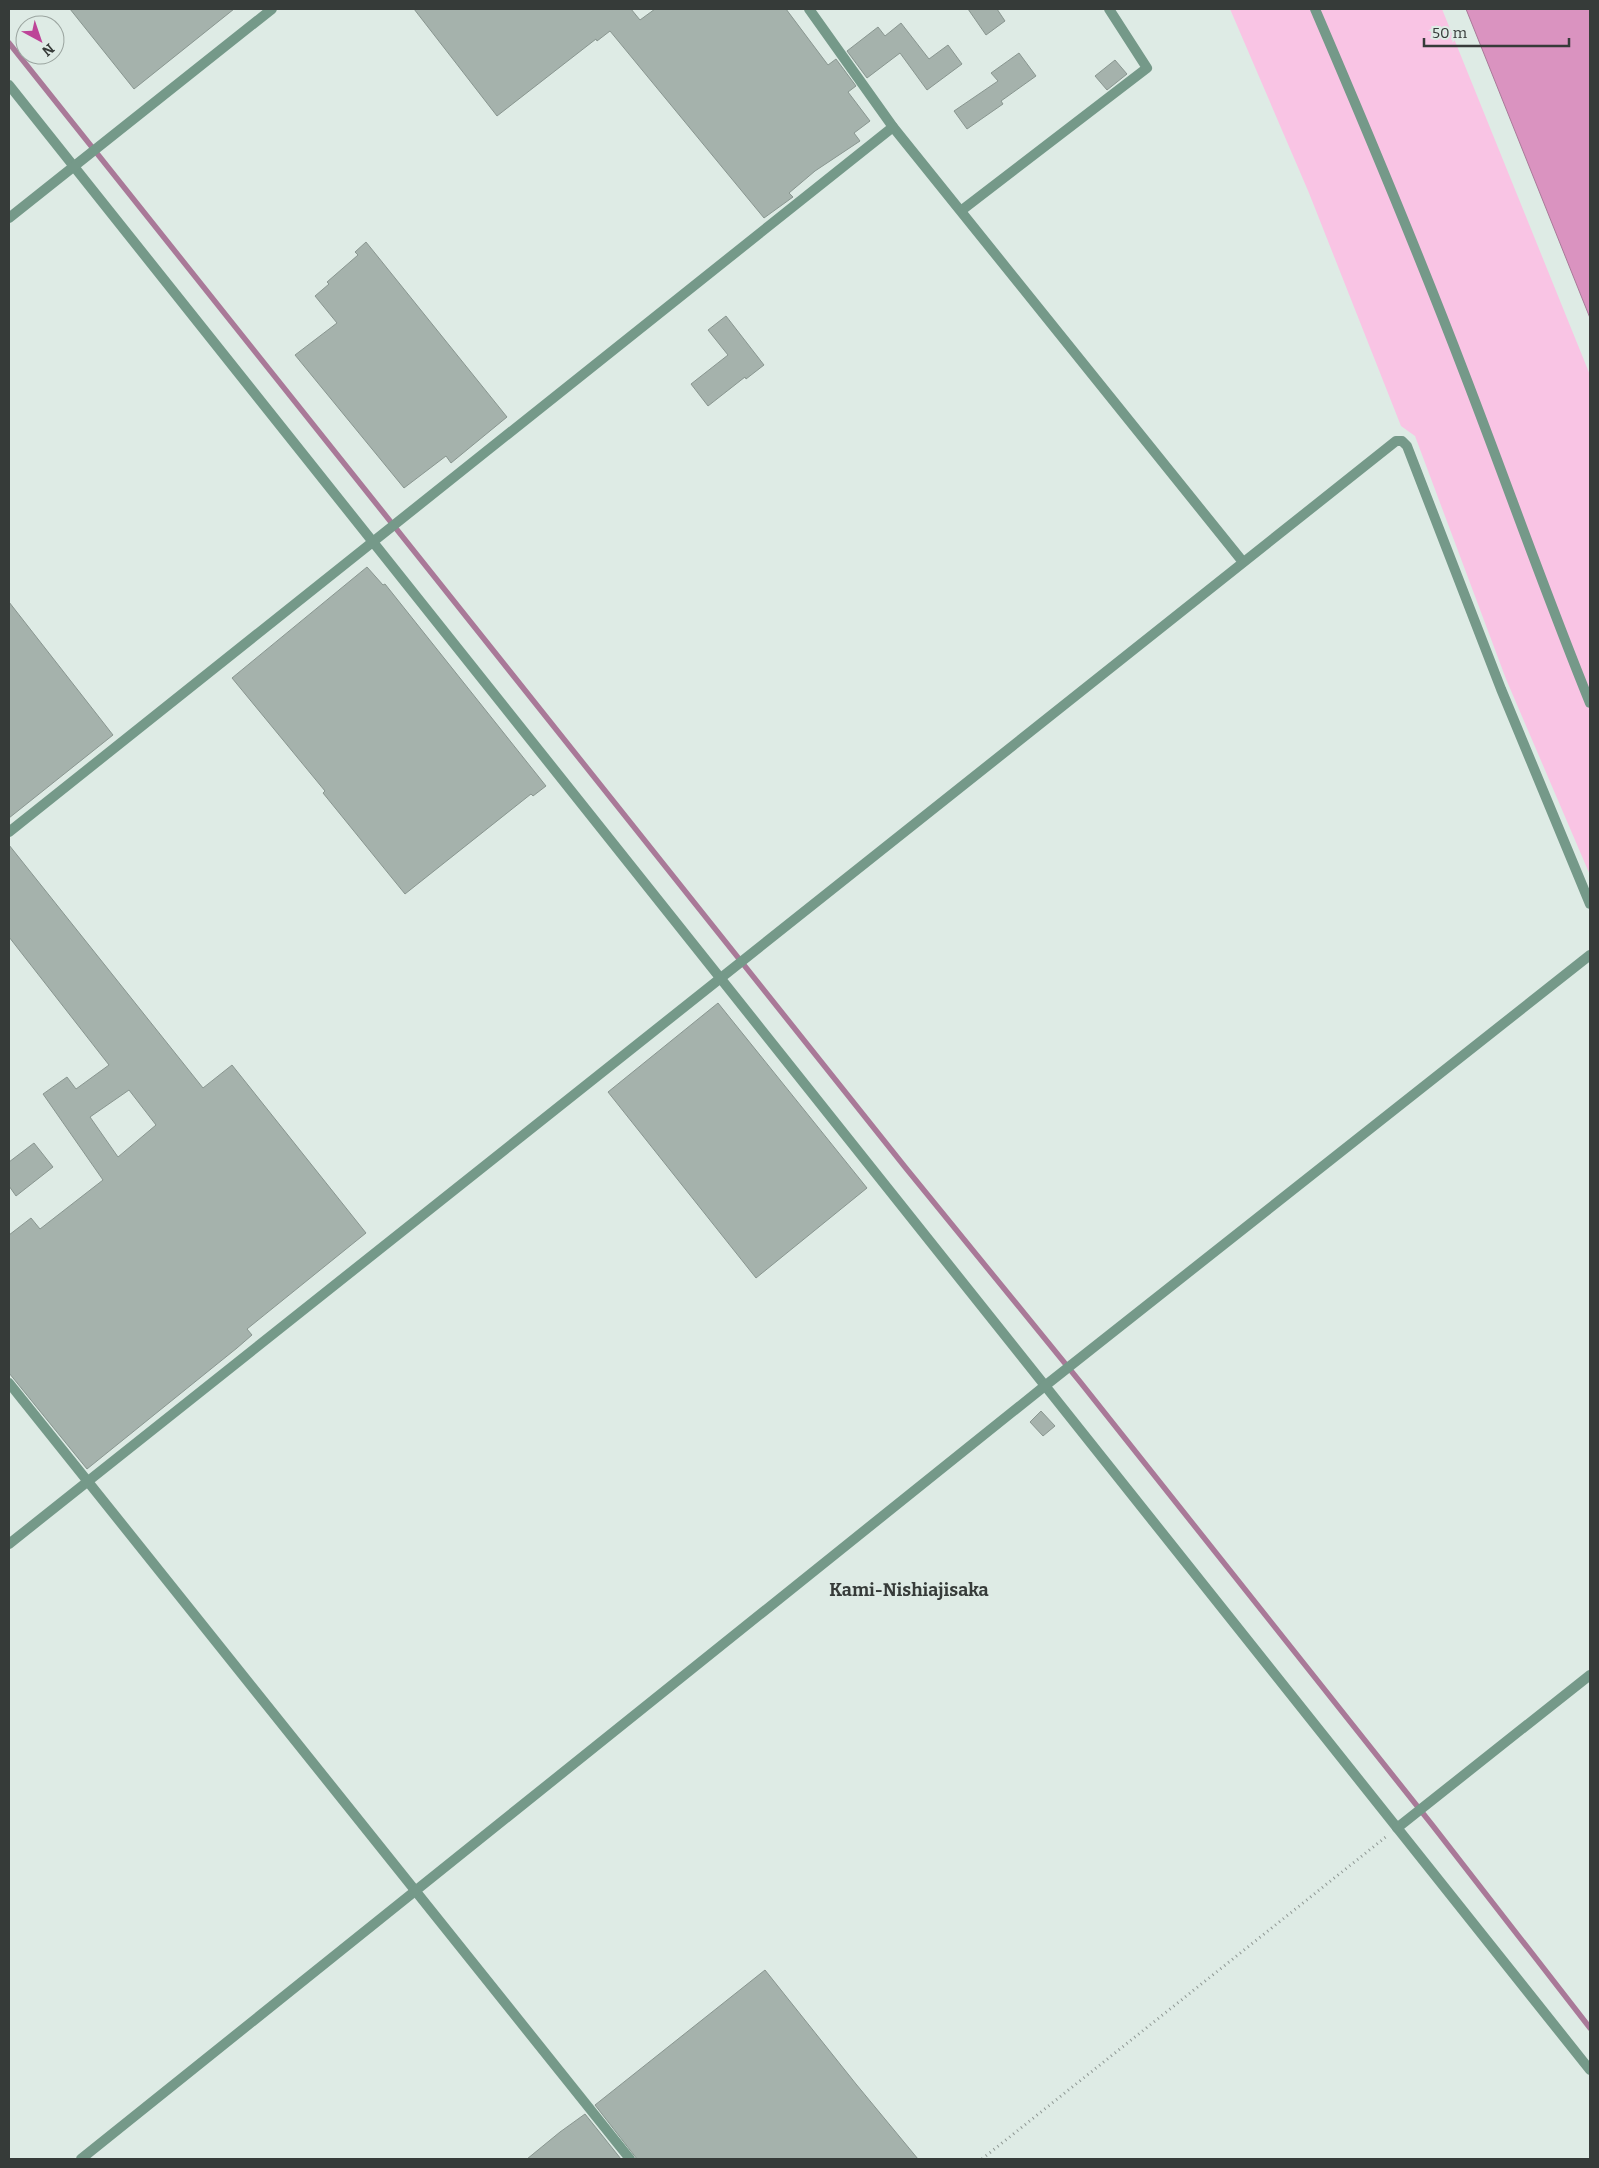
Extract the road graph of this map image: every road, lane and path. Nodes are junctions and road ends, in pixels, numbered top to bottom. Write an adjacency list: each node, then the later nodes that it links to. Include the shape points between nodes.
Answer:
1 (272, 9): 7 (street)
2 (809, 9): 6 (street)
3 (1109, 9): 8 (street, via 1146,68)
4 (1315, 9): 12 (street, via 1454,346)
5 (9, 85): 7 (street)
6 (894, 126): 8 (street); 10 (street)
7 (75, 166): 9 (street); 10 (street)
8 (962, 210): 11 (street)
9 (9, 218)
10 (372, 542): 13 (street); 16 (street)
11 (1243, 562): 14 (street, via 1396,440 1402,440); 16 (street)
12 (1590, 703)
13 (9, 832)
14 (1590, 904)
15 (1590, 955): 18 (street)
16 (720, 979): 18 (street); 19 (street)
17 (9, 1384): 19 (street)
18 (1046, 1385): 22 (street); 23 (street)
19 (87, 1481): 20 (street); 23 (street)
20 (9, 1544)
21 (1590, 1674): 22 (street)
22 (1397, 1828): 24 (street); 27 (path)
23 (414, 1891): 25 (street); 26 (street)
24 (1590, 2070)
25 (81, 2159)
26 (630, 2159)
27 (982, 2159)

